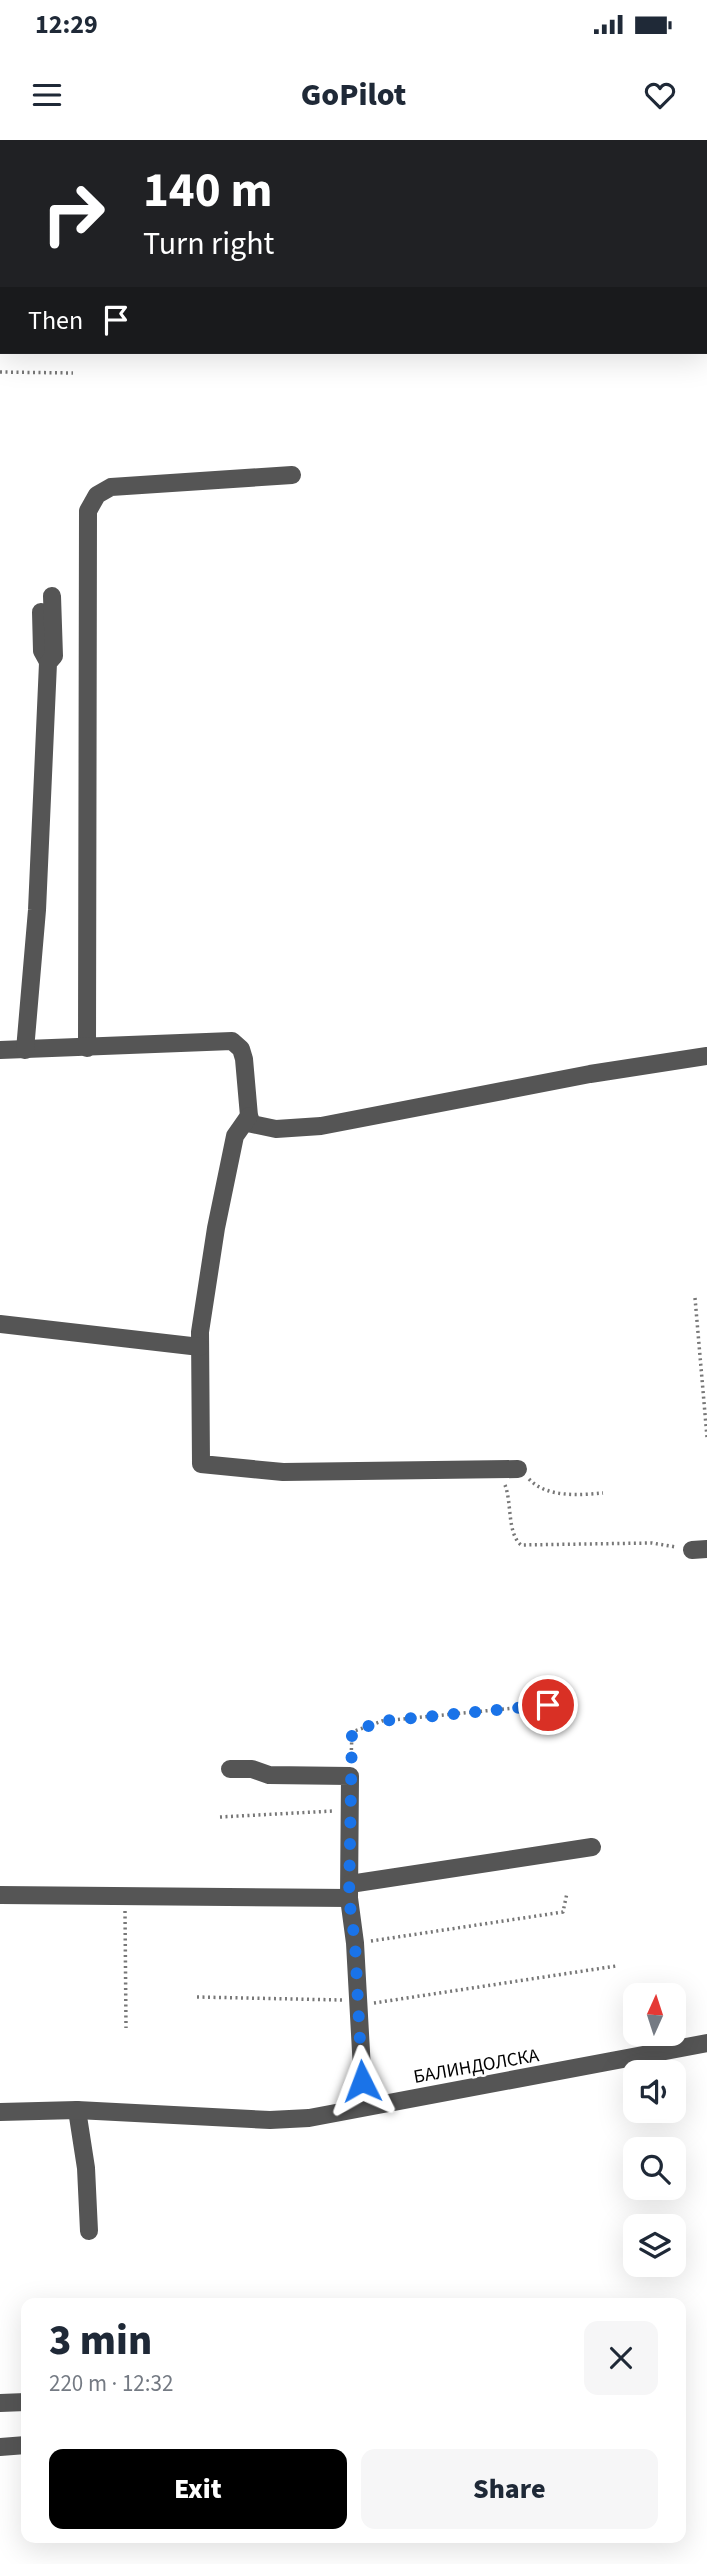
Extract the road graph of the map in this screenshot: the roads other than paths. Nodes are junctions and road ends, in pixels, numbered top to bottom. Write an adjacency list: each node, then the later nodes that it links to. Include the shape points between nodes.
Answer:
1 (292, 475): 5 (street, via 111,487 97,495 88,511)
2 (52, 596): 4 (street, via 54,656)
3 (41, 612): 4 (street, via 42,651)
4 (48, 663): 7 (street, via 37,910)
5 (87, 1048): 7 (street); 9 (street, via 232,1041 244,1059)
6 (0, 1050): 7 (street)
7 (24, 1050)
8 (707, 1056): 9 (street, via 321,1126 276,1129 253,1124)
9 (249, 1116): 11 (street, via 235,1136 214,1241)
10 (0, 1324): 11 (street)
11 (200, 1347): 12 (street, via 201,1464 282,1472)
12 (518, 1469)
13 (230, 1769): 15 (street, via 269,1775 350,1776)
14 (593, 1847): 15 (street)
15 (349, 1891): 16 (street); 18 (street)
16 (0, 1895)
17 (707, 2043): 18 (street, БАЛИНДОЛСКА)
18 (364, 2106): 19 (street, БАЛИНДОЛСКА, via 309,2118 270,2120)
19 (77, 2110): 20 (street, БАЛИНДОЛСКА); 21 (street)
20 (0, 2112)
21 (89, 2231)
22 (21, 2402): 23 (street)
23 (0, 2403)
24 (21, 2445): 25 (street)
25 (0, 2447)

